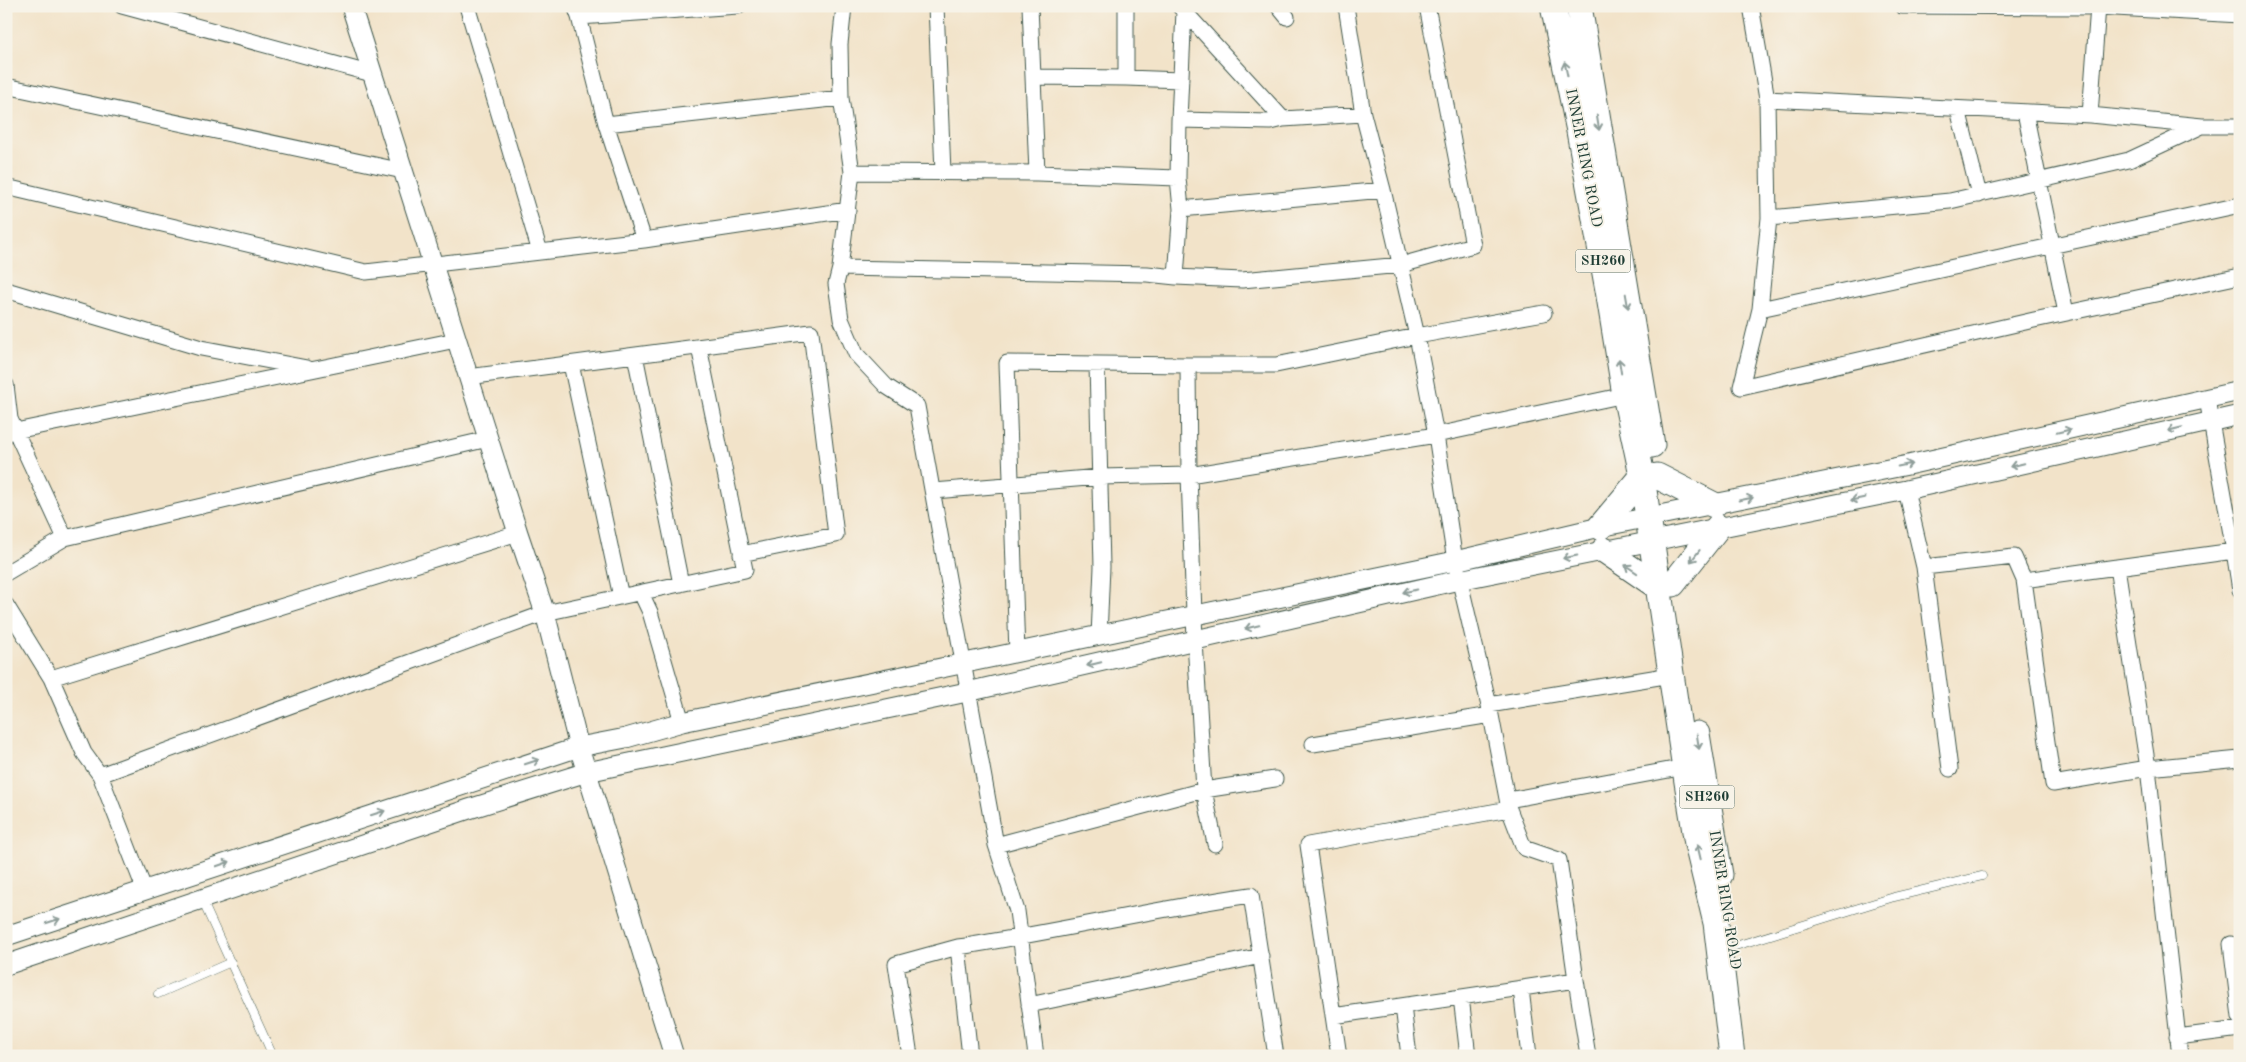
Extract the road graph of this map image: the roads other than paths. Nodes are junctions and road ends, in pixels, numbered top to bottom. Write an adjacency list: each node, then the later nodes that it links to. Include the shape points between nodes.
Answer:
1 (122, 6): 19 (street)
2 (351, 6): 19 (street)
3 (467, 6): 50 (street)
4 (738, 6): 17 (street)
5 (844, 6): 24 (street, via 840,44)
6 (936, 6): 37 (street)
7 (1030, 6): 20 (street)
8 (1126, 6): 21 (street)
9 (1346, 6): 28 (street)
10 (1427, 6): 52 (street, via 1473,245)
11 (1553, 6): 71 (highway, INNER RING ROAD / SH260, one-way to 11, via 1591,196)
12 (1579, 6): 79 (highway, INNER RING ROAD / SH260, one-way to 79)
13 (1751, 6): 25 (street)
14 (1902, 6): 15 (street)
15 (2098, 7): 18 (street); 29 (street)
16 (1181, 9): 22 (street); 31 (street)
17 (577, 12): 32 (street)
18 (2240, 15)
19 (372, 74): 35 (street)
20 (1033, 76): 21 (street); 38 (street)
21 (1126, 78): 22 (street)
22 (1181, 80): 30 (street)
23 (6, 86): 35 (street)
24 (841, 98): 32 (street); 36 (street)
25 (1767, 99): 26 (street); 47 (street)
26 (1958, 109): 27 (street); 43 (street)
27 (2025, 112): 29 (street); 40 (street)
28 (1363, 114): 31 (street); 42 (street)
29 (2090, 116): 33 (street)
30 (1179, 120): 31 (street); 39 (street)
31 (1283, 120)
32 (606, 124): 48 (street)
33 (2202, 126): 34 (street); 40 (street, via 2129,160)
34 (2240, 126)
35 (403, 170): 51 (street)
36 (852, 172): 37 (street); 46 (street)
37 (943, 172): 38 (street)
38 (1037, 173): 39 (street)
39 (1178, 178): 45 (street)
40 (2039, 181): 43 (street); 49 (street)
41 (6, 187): 51 (street, via 366,272)
42 (1383, 190): 45 (street); 52 (street)
43 (1979, 195): 47 (street, via 1950,201)
44 (2240, 205): 49 (street)
45 (1181, 209): 55 (street)
46 (848, 210): 48 (street); 53 (street)
47 (1769, 218): 57 (street)
48 (644, 240): 50 (street)
49 (2052, 245): 57 (street); 59 (street)
50 (540, 252): 51 (street)
51 (433, 265): 61 (street)
52 (1401, 265): 55 (street, via 1242,280); 60 (street)
53 (840, 268): 55 (street); 83 (street, via 836,284 841,320 856,354 886,386 917,406)
54 (2240, 276): 59 (street)
55 (1176, 277)
56 (6, 290): 67 (street, via 201,348)
57 (1760, 309): 59 (street, via 1741,387)
58 (1544, 313): 60 (street)
59 (2066, 313)
60 (1417, 336): 66 (street, via 1276,365); 76 (street)
61 (456, 340): 67 (street); 68 (street)
62 (699, 347): 63 (street); 90 (street); 90 (street, via 811,332 836,535)
63 (635, 355): 64 (street); 97 (street)
64 (570, 364): 68 (street); 101 (street)
65 (1097, 364): 66 (street); 80 (street); 81 (street, via 1007,363)
66 (1188, 365): 78 (street)
67 (314, 370): 75 (street)
68 (468, 377): 77 (street)
69 (6, 384): 75 (street)
70 (2240, 392): 72 (street)
71 (1625, 395): 76 (street); 79 (highway, INNER RING ROAD / SH260)
72 (2207, 398): 74 (street); 84 (street, one-way to 72)
73 (2240, 415): 74 (street)
74 (2210, 421): 82 (street, one-way to 82); 89 (street)
75 (11, 433): 87 (street)
76 (1436, 435): 78 (street); 91 (street)
77 (488, 439): 86 (street); 87 (street)
78 (1189, 475): 80 (street); 104 (street)
79 (1649, 476): 84 (highway); 85 (highway, INNER RING ROAD / SH260); 88 (highway)
80 (1100, 477): 81 (street); 105 (street, via 1102,567)
81 (1012, 486): 83 (street); 107 (street)
82 (1906, 490): 84 (street, one-way to 84); 92 (street)
83 (934, 491): 108 (street)
84 (1716, 516): 85 (street); 98 (highway, one-way to 98)
85 (1658, 528): 88 (street); 98 (highway, INNER RING ROAD)
86 (518, 533): 103 (street); 110 (street)
87 (65, 538): 94 (street)
88 (1602, 539): 91 (street); 95 (street, one-way to 95); 98 (highway, one-way to 88)
89 (2237, 550): 93 (street); 99 (street)
90 (742, 554): 97 (street, via 745,570)
91 (1455, 561): 95 (street); 104 (street)
92 (1924, 567): 96 (street, via 2014,557); 119 (street)
93 (2117, 567): 96 (street); 118 (street)
94 (6, 573)
95 (1459, 580): 106 (street, one-way to 106); 112 (street)
96 (2024, 580): 118 (street, via 2052,784)
97 (681, 584): 100 (street)
98 (1665, 586): 109 (highway, INNER RING ROAD); 135 (highway, INNER RING ROAD / SH260, one-way to 135)
99 (2240, 590)
100 (645, 592): 101 (street); 113 (street, via 641,593 650,612)
101 (622, 597): 103 (street)
102 (6, 605): 110 (street)
103 (545, 613): 115 (street); 121 (street)
104 (1194, 615): 105 (street); 106 (street)
105 (1099, 636): 107 (street)
106 (1195, 641): 111 (street, one-way to 111); 123 (street)
107 (1017, 653): 108 (street)
108 (962, 664): 111 (street); 113 (street)
109 (1671, 675): 112 (street); 117 (highway, INNER RING ROAD)
110 (51, 678): 121 (street, via 84,753)
111 (967, 692): 120 (street); 125 (street)
112 (1490, 710): 114 (street); 124 (street)
113 (682, 722): 115 (street)
114 (1314, 744)
115 (579, 747): 120 (street); 127 (street, one-way to 115)
116 (2240, 759): 118 (street)
117 (1685, 767): 124 (street); 160 (highway, INNER RING ROAD, one-way to 117, via 1716,923 1697,844)
118 (2148, 768): 148 (street)
119 (1950, 769)
120 (587, 772): 130 (street); 150 (street)
121 (100, 775): 129 (street)
122 (1276, 779): 123 (street)
123 (1204, 790): 125 (street); 126 (street)
124 (1509, 805): 139 (street, via 1524,848 1559,860); 145 (street, via 1308,845)
125 (996, 844): 132 (street, via 1017,911)
126 (1214, 844)
127 (195, 874): 129 (street); 130 (street)
128 (1982, 876): 135 (lane, via 1894,897)
129 (145, 891): 131 (street, one-way to 129)
130 (202, 900): 137 (lane); 138 (street)
131 (6, 936)
132 (1020, 938): 134 (street); 136 (street, via 1178,905 1252,895); 143 (street)
133 (2231, 944): 146 (street)
134 (958, 946): 151 (street, via 896,964); 152 (street)
135 (1732, 947): 161 (highway, INNER RING ROAD / SH260)
136 (1261, 956): 143 (street); 154 (street)
137 (230, 962): 141 (lane); 149 (lane)
138 (6, 965)
139 (1576, 980): 140 (street); 159 (street)
140 (1521, 988): 142 (street); 158 (street)
141 (158, 994)
142 (1461, 998): 144 (street); 157 (street)
143 (1029, 1006): 153 (street)
144 (1403, 1006): 145 (street); 156 (street)
145 (1333, 1016): 155 (street)
146 (2240, 1017)
147 (2240, 1029): 148 (street)
148 (2177, 1037): 162 (street)
149 (272, 1056)
150 (674, 1056)
151 (910, 1056)
152 (970, 1056)
153 (1036, 1056)
154 (1276, 1056)
155 (1339, 1056)
156 (1409, 1056)
157 (1468, 1056)
158 (1529, 1056)
159 (1588, 1056)
160 (1732, 1056)
161 (1749, 1056)
162 (2180, 1056)

